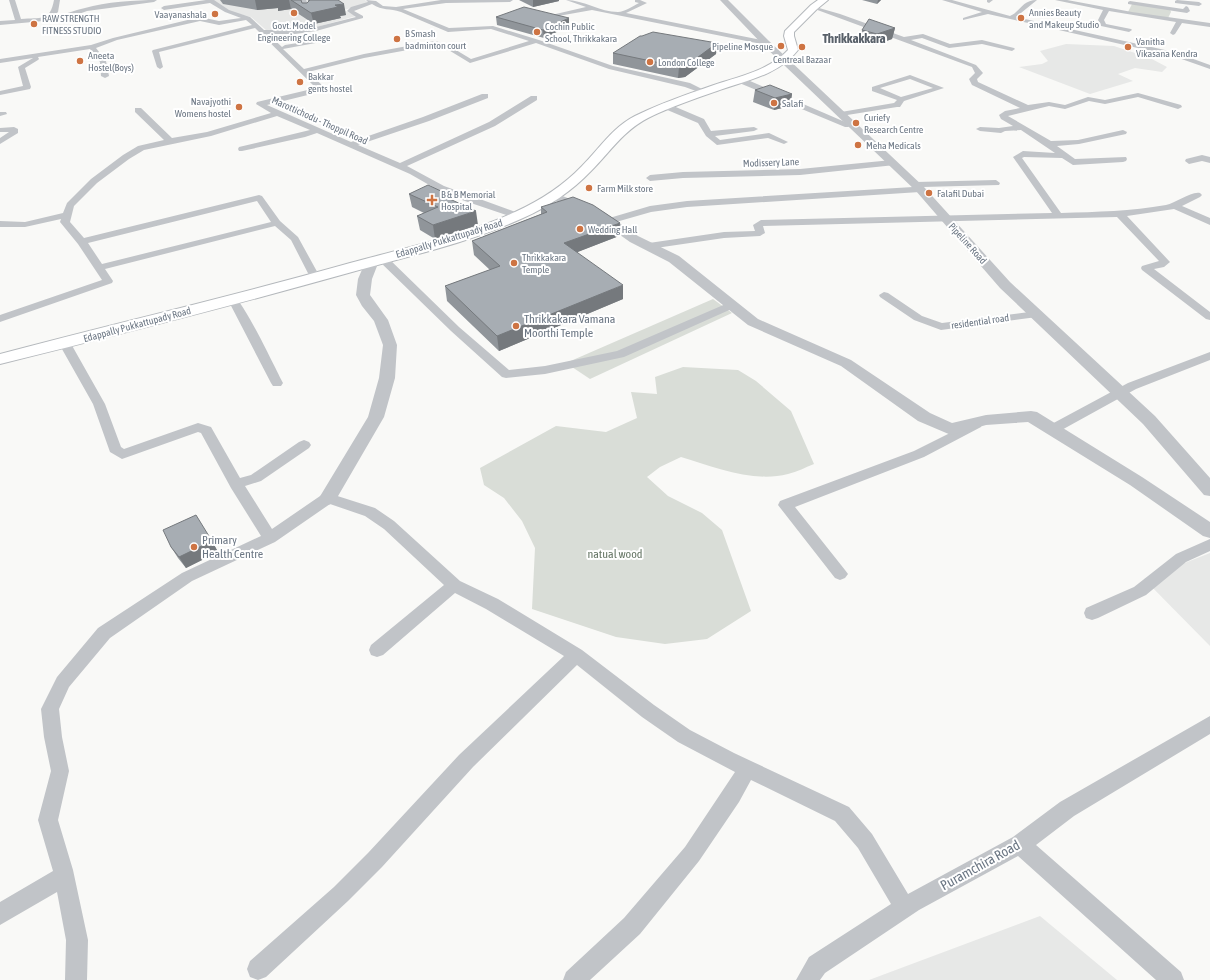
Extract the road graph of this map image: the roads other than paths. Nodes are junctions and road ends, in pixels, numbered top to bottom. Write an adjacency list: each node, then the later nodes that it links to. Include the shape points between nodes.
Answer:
1 (12, 0): 35 (street)
2 (57, 0): 32 (street, via 55,12)
3 (154, 0): 32 (street, via 86,9 65,18)
4 (303, 0): 25 (street)
5 (510, 0): 22 (street, via 446,2)
6 (569, 0): 20 (street)
7 (724, 0): 44 (street, Pipeline Road)
8 (946, 0): 26 (street)
9 (1034, 0): 31 (street)
10 (1058, 0): 18 (street)
11 (210, 1): 21 (street); 30 (street, Marottichodu - Thoppil Road, via 227,11)
12 (372, 1): 22 (street, via 382,8); 40 (street, via 350,11 361,16)
13 (637, 1): 28 (street, via 644,4)
14 (1174, 1): 19 (street)
15 (598, 2): 20 (street)
16 (1130, 2): 23 (street, via 1187,11); 27 (street)
17 (819, 4): 42 (street, via 832,12); 53 (main road, via 790,32 792,50)
18 (1096, 4): 24 (street)
19 (1199, 4)
20 (590, 7): 28 (street); 29 (street)
21 (164, 8)
22 (394, 8): 43 (street, via 448,30 491,27)
23 (1186, 8)
24 (1107, 9): 27 (street); 39 (street, via 1101,20 1102,25)
25 (308, 12)
26 (988, 12): 31 (street); 33 (street)
27 (1126, 12): 34 (street)
28 (620, 14): 44 (street, via 665,26)
29 (549, 17)
30 (248, 18): 38 (street, Marottichodu - Thoppil Road); 45 (street, via 219,23 200,19)
31 (1010, 18): 56 (street, via 1174,54)
32 (48, 19): 35 (street)
33 (965, 19)
34 (1180, 20): 37 (street); 41 (street)
35 (19, 22): 36 (street)
36 (0, 23)
37 (1210, 25)
38 (260, 29): 40 (street); 55 (street, via 157,50 155,51); 57 (street, Marottichodu - Thoppil Road)
39 (1129, 30)
40 (303, 31): 46 (street, via 323,41)
41 (1173, 34)
42 (903, 40): 47 (street, via 923,36 949,46 982,42); 67 (street, via 974,66 979,73 974,79 975,83)
43 (537, 41): 49 (street); 57 (street, via 470,61 444,44 435,43 364,56)
44 (766, 43): 53 (street, Pipeline Road)
45 (92, 47): 50 (street); 58 (street, via 103,61)
46 (285, 47)
47 (1012, 49)
48 (0, 51): 52 (street)
49 (565, 51): 51 (street); 60 (street, via 604,62 611,68 687,85)
50 (46, 54): 52 (street); 61 (street, via 21,67 27,87)
51 (552, 55)
52 (11, 59): 54 (street)
53 (784, 60): 59 (main road, Edappally Pukkattupady Road); 70 (street, Pipeline Road)
54 (0, 61)
55 (160, 67)
56 (1210, 67)
57 (303, 71): 69 (street, Marottichodu - Thoppil Road, via 321,89 260,104)
58 (105, 76)
59 (740, 80): 60 (main road, Edappally Pukkattupady Road); 71 (street)
60 (704, 92): 65 (main road, Edappally Pukkattupady Road)
61 (0, 93)
62 (485, 96): 82 (street)
63 (534, 98): 90 (street, via 492,124)
64 (901, 99): 64 (street, via 934,90 940,88 910,77 875,89); 70 (street, via 896,105)
65 (668, 107): 78 (street, via 701,121); 95 (main road, Edappally Pukkattupady Road, via 630,124 610,140 585,171)
66 (1178, 107): 67 (street, via 1138,95 1105,102 1088,99 1065,107 1049,104)
67 (1026, 108): 73 (street, via 1003,115)
68 (138, 110): 79 (street)
69 (278, 113): 76 (street, Marottichodu - Thoppil Road); 79 (street, via 203,135)
70 (841, 114): 71 (street, Pipeline Road)
71 (855, 127): 89 (street, Pipeline Road)
72 (754, 128): 78 (street)
73 (1022, 128): 74 (street, via 1001,131); 83 (street)
74 (980, 129)
75 (0, 130): 80 (street, via 15,131)
76 (318, 130): 82 (street, Marottichodu - Thoppil Road); 84 (street)
77 (1123, 132): 83 (street, via 1078,142)
78 (709, 134): 81 (street, via 720,143 769,135)
79 (170, 141): 98 (street, via 141,148 126,157 94,181 70,205)
80 (0, 142)
81 (784, 142)
82 (352, 144): 90 (street, Marottichodu - Thoppil Road)
83 (1048, 144): 85 (street)
84 (242, 149)
85 (1064, 156): 86 (street, via 1073,162); 99 (street, via 1023,154 1017,157)
86 (1123, 159)
87 (1210, 160): 88 (street, via 1202,158)
88 (1189, 161)
89 (892, 163): 91 (street, Modissery Lane, via 800,172 683,174); 93 (street, Pipeline Road)
90 (401, 166): 100 (street, Marottichodu - Thoppil Road, via 441,188)
91 (650, 178)
92 (996, 183): 93 (street)
93 (918, 187): 101 (street, Pipeline Road); 102 (street, via 688,204 650,209)
94 (1197, 195): 96 (street)
95 (552, 196): 100 (main road, Edappally Pukkattupady Road); 102 (street)
96 (1175, 206): 97 (street); 103 (street)
97 (1119, 214): 99 (street); 115 (street, via 1165,262 1146,268)
98 (67, 215): 105 (street, via 7,226); 106 (street, via 65,222)
99 (1058, 215): 101 (street)
100 (518, 216): 108 (main road, Edappally Pukkattupady Road)
101 (947, 219): 107 (street, via 761,223 758,225 760,233 724,235); 114 (street, Pipeline Road, via 1006,285)
102 (609, 221): 107 (street, via 634,239)
103 (1210, 222)
104 (277, 223): 106 (street, via 259,198); 109 (street); 110 (street, via 295,239)
105 (0, 224)
106 (82, 242): 109 (street)
107 (649, 246): 113 (street, via 674,259)
108 (377, 260): 110 (main road, Edappally Pukkattupady Road); 113 (street, via 506,374 545,370 620,354); 127 (street, via 365,279 364,295 367,303 381,320 390,345 387,378 376,417)
109 (99, 268): 116 (street, via 108,281)
110 (315, 277): 112 (main road, Edappally Pukkattupady Road)
111 (884, 295): 114 (street, residential road, via 918,318 941,327)
112 (232, 298): 117 (main road, Edappally Pukkattupady Road); 120 (street)
113 (732, 305): 122 (street, via 753,322 846,363 924,417 951,429)
114 (1037, 314): 121 (street, Pipeline Road)
115 (1210, 317)
116 (0, 319)
117 (64, 342): 119 (main road, Edappally Pukkattupady Road); 125 (street, via 99,404 115,449 122,454 202,427)
118 (1210, 356): 121 (street)
119 (0, 359)
120 (277, 383)
121 (1119, 392): 123 (street); 126 (street, Pipeline Road, via 1149,420)
122 (981, 421): 123 (street, via 1031,416); 130 (street, via 918,454 785,505)
123 (1053, 428): 129 (street, via 1136,481)
124 (304, 445): 125 (street, via 256,478)
125 (236, 484): 128 (street)
126 (1210, 490)
127 (328, 498): 128 (street); 131 (street, via 370,512 389,525)
128 (270, 538): 138 (street, via 187,577 104,633 63,682 50,709 60,771 48,820)
129 (1210, 542): 132 (street, via 1181,558 1140,591)
130 (840, 574)
131 (454, 585): 133 (street); 134 (street, via 492,604)
132 (1092, 613)
133 (377, 650)
134 (576, 655): 136 (street, via 684,736); 141 (street, via 466,761 375,860)
135 (1210, 724): 137 (street, Puramchira Road, via 1067,809)
136 (747, 769): 139 (street, via 842,814 865,841); 143 (street, via 692,854 632,926)
137 (1020, 844): 139 (street, Puramchira Road); 145 (street)
138 (64, 876): 140 (street); 142 (street, via 77,940)
139 (904, 908): 144 (street, Puramchira Road, via 817,964)
140 (0, 914)
141 (258, 969)
142 (76, 980)
143 (574, 980)
144 (807, 980)
145 (1173, 980)

